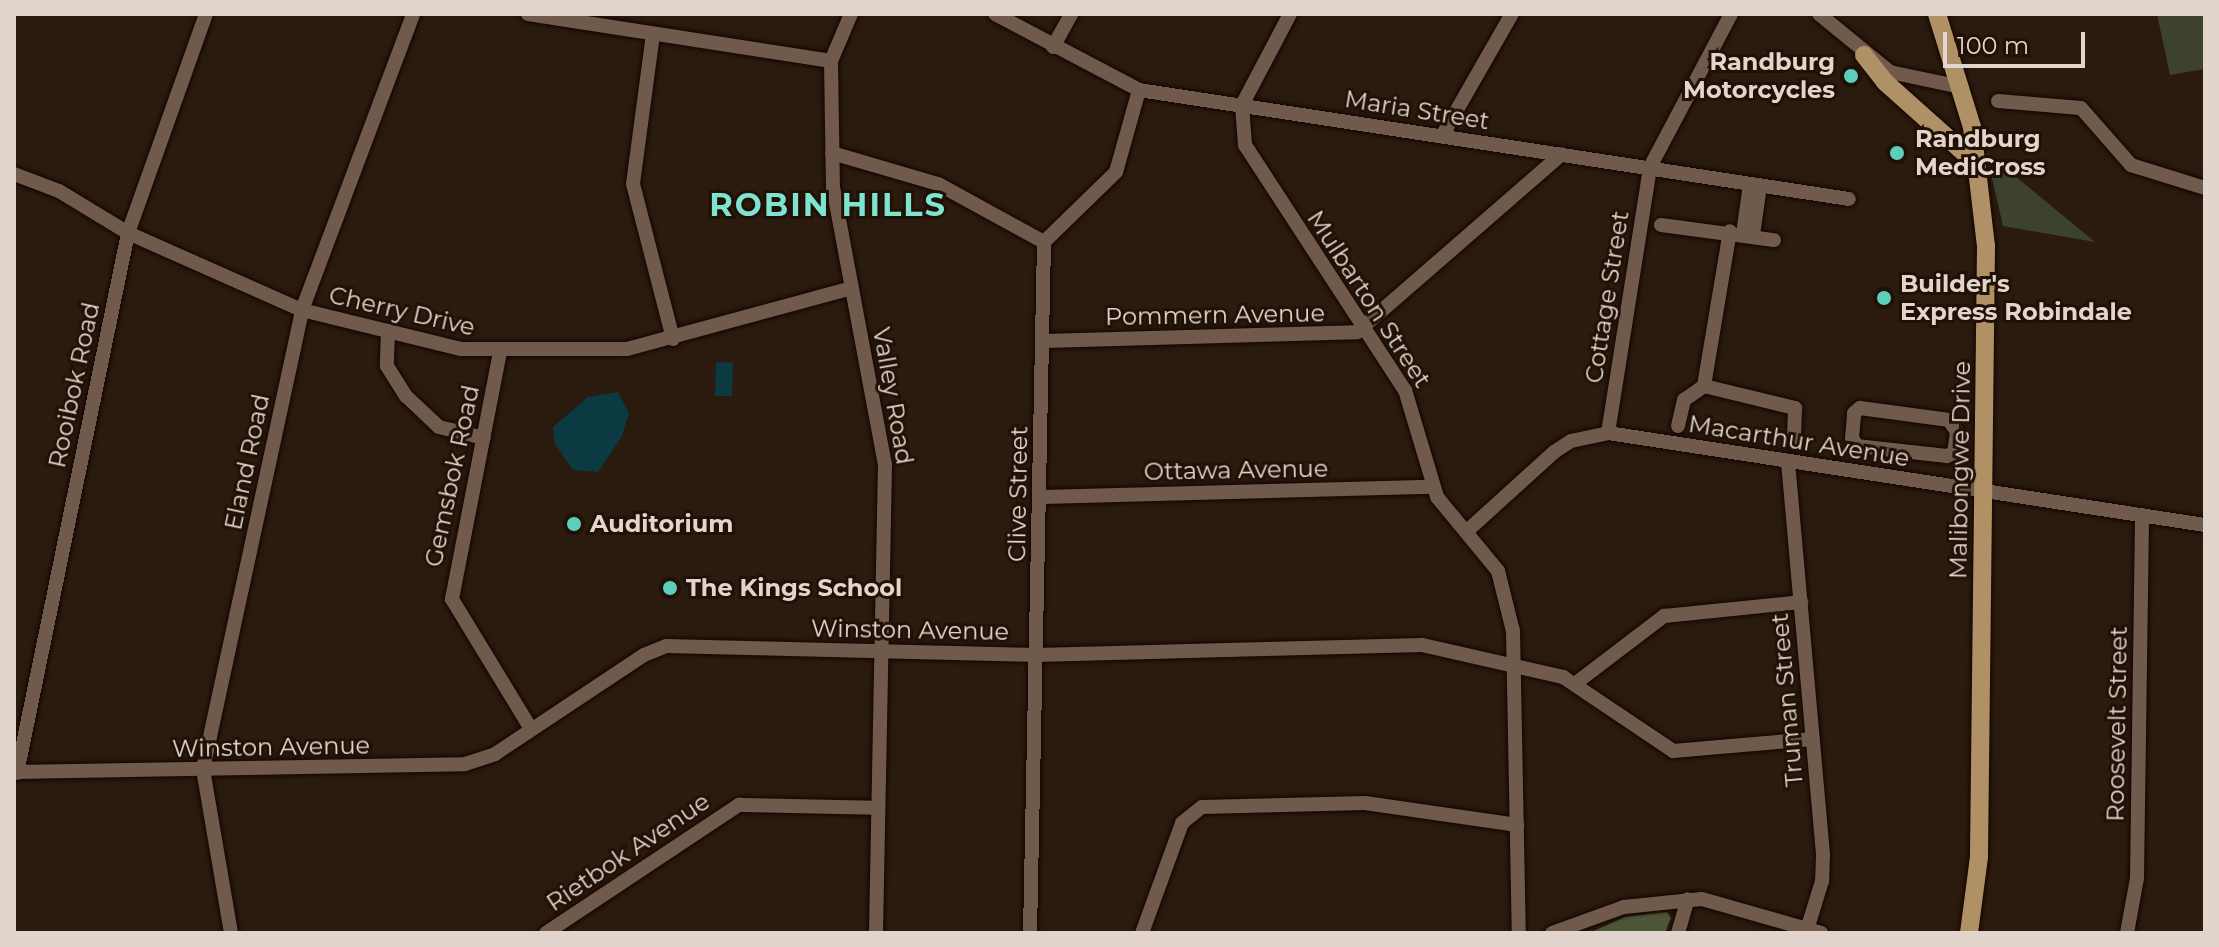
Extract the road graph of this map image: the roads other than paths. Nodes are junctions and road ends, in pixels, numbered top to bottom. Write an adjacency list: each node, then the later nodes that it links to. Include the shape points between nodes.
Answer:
1 (206, 14): 33 (street, Rooibok Road)
2 (413, 14): 38 (street, Eland Road)
3 (528, 14): 14 (street)
4 (630, 14): 14 (street)
5 (851, 14): 18 (street)
6 (995, 14): 16 (street, Maria Street)
7 (1071, 14): 16 (street)
8 (1290, 14): 22 (street)
9 (1512, 14): 23 (street)
10 (1731, 14): 27 (street, Cottage Street)
11 (1819, 14): 17 (street)
12 (1931, 14): 19 (main road, Malibongwe Drive)
13 (1937, 14): 19 (main road, Malibongwe Drive)
14 (622, 28): 15 (street)
15 (653, 34): 18 (street); 41 (street, via 633,184)
16 (1053, 47): 20 (street, Maria Street)
17 (1864, 55): 19 (street, via 1899,76); 26 (main road, via 1885,82)
18 (831, 61): 24 (street, Valley Road)
19 (1956, 86): 26 (main road, Malibongwe Drive); 53 (main road, Malibongwe Drive, via 1973,133 1986,236)
20 (1139, 90): 22 (street, Maria Street); 36 (street, via 1116,172)
21 (1998, 101): 30 (street, via 2081,108 2131,165)
22 (1242, 105): 23 (street, Maria Street); 39 (street, Mulbarton Street, via 1250,155)
23 (1442, 136): 25 (street, Maria Street)
24 (832, 153): 36 (street, via 938,184); 37 (street, Valley Road, via 836,225)
25 (1562, 154): 27 (street, Maria Street); 39 (street)
26 (1969, 157): 53 (main road, Malibongwe Drive, via 1978,249)
27 (1650, 167): 29 (street, Maria Street); 46 (street, Cottage Street)
28 (14, 174): 33 (street, Cherry Drive, via 59,191)
29 (1755, 185): 31 (street, Maria Street); 34 (street)
30 (2205, 188)
31 (1849, 199)
32 (1661, 225): 34 (street)
33 (128, 233): 38 (street, Cherry Drive); 66 (street, Rooibok Road)
34 (1742, 233): 35 (street); 44 (street)
35 (1774, 240)
36 (1044, 242): 42 (street, Clive Street)
37 (851, 288): 41 (street, Cherry Drive); 59 (street, Valley Road, via 885,464)
38 (302, 310): 40 (street, Cherry Drive); 65 (street, Eland Road)
39 (1364, 329): 42 (street, Pommern Avenue, via 1343,334); 52 (street, Mulbarton Street, via 1412,404)
40 (388, 331): 43 (street, Cherry Drive, via 461,349); 47 (street, via 387,366 406,396 439,427)
41 (673, 339): 43 (street, Cherry Drive, via 627,349)
42 (1043, 341): 54 (street, Clive Street)
43 (500, 352): 47 (street, Gemsbok Road)
44 (1704, 386): 45 (street, via 1684,400); 48 (street, via 1795,408)
45 (1678, 426)
46 (1608, 433): 50 (street, Macarthur Avenue); 57 (street, Macarthur Avenue, via 1571,441 1554,452)
47 (484, 438): 63 (street, Gemsbok Road, via 452,599)
48 (1794, 443)
49 (1873, 448): 49 (street, via 1852,441 1857,409 1949,420 1956,427 1955,450 1949,456); 51 (street)
50 (1788, 462): 51 (street, Macarthur Avenue); 58 (street, Truman Street)
51 (1869, 474): 53 (street, Macarthur Avenue)
52 (1433, 487): 54 (street, Ottawa Avenue); 57 (street, Mulbarton Street)
53 (1981, 491): 55 (street, Macarthur Avenue); 79 (main road, Malibongwe Drive, via 1974,849); 80 (main road, Malibongwe Drive, via 1978,879)
54 (1040, 497): 60 (street, Clive Street)
55 (2142, 515): 56 (street, Macarthur Avenue); 81 (street, Roosevelt Street, via 2137,878)
56 (2205, 525)
57 (1467, 531): 61 (street, Mulbarton Street, via 1488,552 1502,583 1512,617)
58 (1801, 602): 62 (street, via 1664,616); 64 (street, Truman Street)
59 (882, 651): 60 (street, Winston Avenue); 63 (street, Winston Avenue, via 660,648); 67 (street, Valley Road)
60 (1036, 655): 61 (street, Winston Avenue, via 1406,645); 74 (street, Clive Street)
61 (1513, 664): 62 (street, Winston Avenue); 68 (street, Mulbarton Street)
62 (1576, 683): 64 (street, Winston Avenue, via 1673,751)
63 (531, 729): 65 (street, Winston Avenue, via 495,754 454,766)
64 (1812, 739): 70 (street, Truman Street, via 1823,874)
65 (203, 769): 66 (street, Winston Avenue); 71 (street, Eland Road)
66 (16, 772)
67 (878, 808): 72 (street, Rietbok Avenue, via 739,805); 73 (street, Valley Road)
68 (1517, 825): 75 (street, via 1365,803 1202,807 1182,823); 76 (street, Mulbarton Street)
69 (1688, 899): 70 (street, via 1712,900); 77 (street, via 1624,907); 78 (street)
70 (1811, 932)
71 (231, 933)
72 (546, 933)
73 (876, 933)
74 (1030, 933)
75 (1142, 933)
76 (1519, 933)
77 (1552, 933)
78 (1678, 933)
79 (1960, 933)
80 (1969, 933)
81 (2127, 933)

